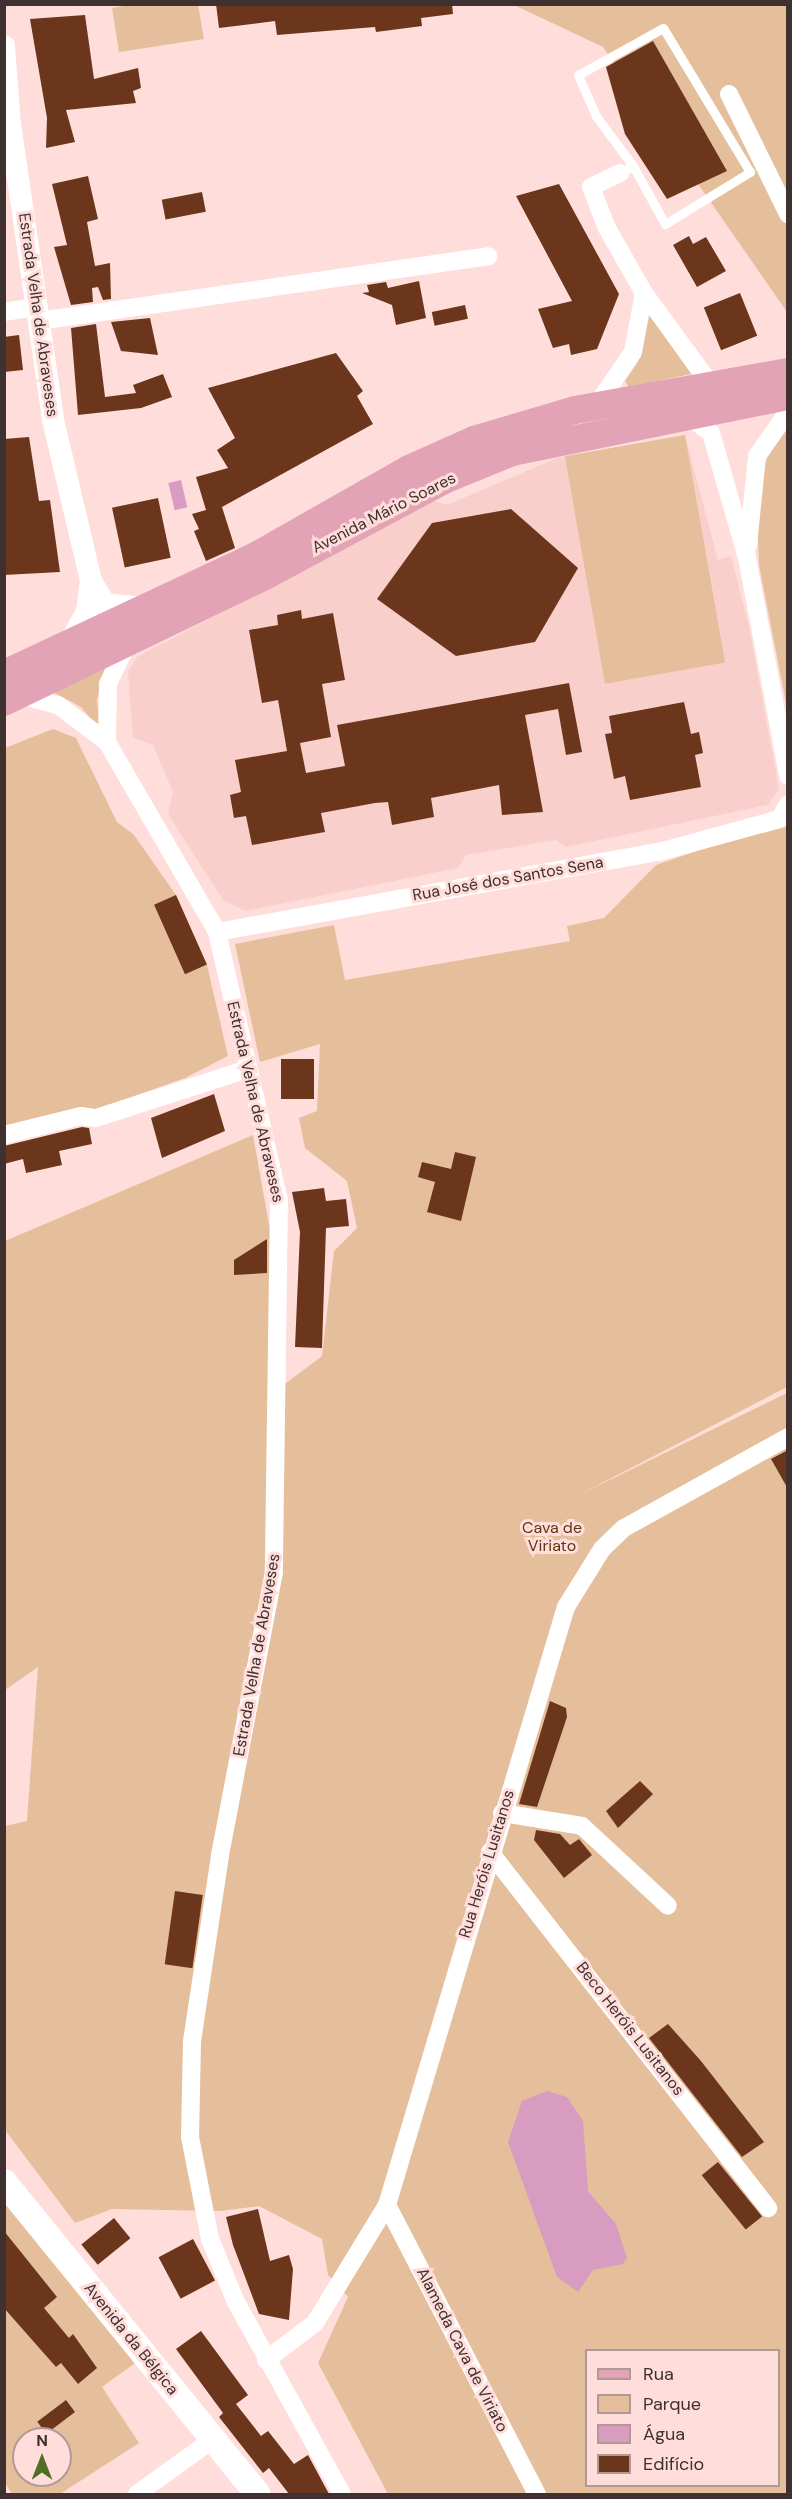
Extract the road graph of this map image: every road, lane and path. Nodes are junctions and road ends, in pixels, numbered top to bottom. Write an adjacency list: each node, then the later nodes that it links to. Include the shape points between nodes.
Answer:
1 (4, 46): 3 (street, Estrada Velha de Abraveses)
2 (729, 94): 5 (street)
3 (7, 125): 9 (street, Estrada Velha de Abraveses)
4 (627, 170): 4 (lane, via 665,224 750,172 663,28 579,75 596,116); 7 (street, via 591,187)
5 (788, 214)
6 (488, 256): 9 (street)
7 (644, 293): 11 (street); 13 (street, via 633,352)
8 (4, 312): 9 (street)
9 (38, 314): 17 (street, Estrada Velha de Abraveses, via 53,420)
10 (788, 372): 11 (main road, Avenida Mário Soares)
11 (711, 386): 13 (main road, Avenida Mário Soares)
12 (788, 396): 15 (main road, Avenida Mário Soares)
13 (595, 407): 18 (main road, Avenida Mário Soares, via 505,429 433,458 254,557)
14 (788, 412): 16 (street, via 757,456)
15 (684, 414): 16 (street, via 711,433); 19 (main road, Avenida Mário Soares, via 512,452 457,475)
16 (747, 558): 23 (street)
17 (91, 581): 18 (street, via 114,609); 20 (street, via 87,612)
18 (145, 608): 20 (main road, Avenida Mário Soares)
19 (129, 642): 21 (main road, Avenida Mário Soares); 22 (street, via 108,684)
20 (69, 644): 21 (main road, Avenida Mário Soares)
21 (10, 690): 22 (street, via 58,705)
22 (107, 742): 25 (street, Estrada Velha de Abraveses)
23 (788, 776)
24 (788, 804): 25 (street, Rua José dos Santos Sena, via 780,819 659,852)
25 (217, 932): 26 (street, Estrada Velha de Abraveses)
26 (248, 1069): 27 (street, via 96,1118 81,1116); 35 (street, Estrada Velha de Abraveses, via 279,1200 274,1572 220,1856 189,2090 190,2137 210,2239)
27 (4, 1135)
28 (788, 1437): 29 (street, Rua Heróis Lusitanos, via 624,1528 602,1549 566,1607)
29 (502, 1813): 30 (street, Rua Heróis Lusitanos); 31 (street, via 582,1826)
30 (490, 1852): 33 (street, Rua Heróis Lusitanos); 34 (street, Beco Heróis Lusitanos)
31 (668, 1906)
32 (4, 2182): 36 (main road, Avenida da Bélgica)
33 (387, 2205): 35 (street, Rua Heróis Lusitanos, via 315,2323); 40 (street, Alameda Cava de Viriato)
34 (768, 2208)
35 (266, 2360): 39 (street, Estrada Velha de Abraveses)
36 (212, 2440): 37 (street); 38 (main road, Avenida da Bélgica)
37 (137, 2494)
38 (258, 2494)
39 (342, 2494)
40 (537, 2494)

